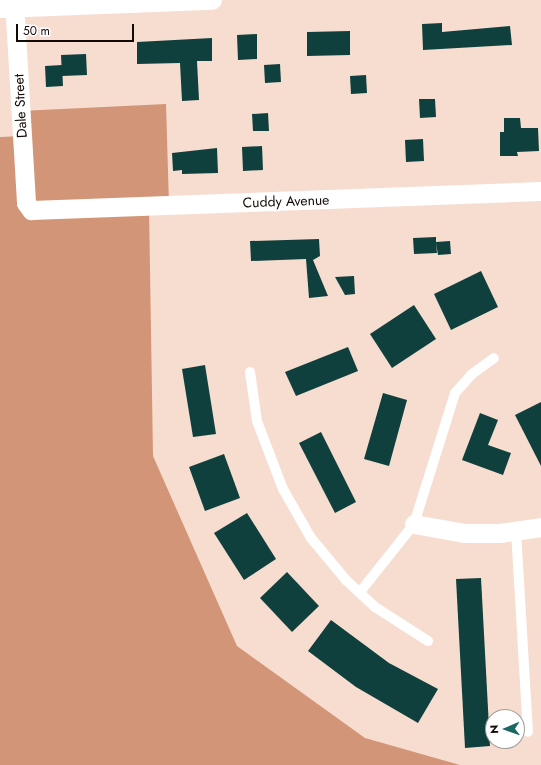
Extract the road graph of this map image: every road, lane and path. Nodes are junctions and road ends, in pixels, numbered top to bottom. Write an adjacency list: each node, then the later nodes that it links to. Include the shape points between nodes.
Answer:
1 (212, 0): 2 (street)
2 (9, 5): 4 (street, Dale Street, via 26,202)
3 (541, 191): 4 (street, Cuddy Avenue)
4 (31, 210)
5 (494, 358): 7 (lane, via 472,374 455,393)
6 (250, 372): 10 (lane, via 257,421 283,489 311,538)
7 (414, 524): 9 (street, via 465,533); 10 (lane)
8 (541, 527): 9 (street)
9 (516, 531): 12 (lane)
10 (360, 592): 11 (lane, via 375,607)
11 (428, 641)
12 (528, 732)

